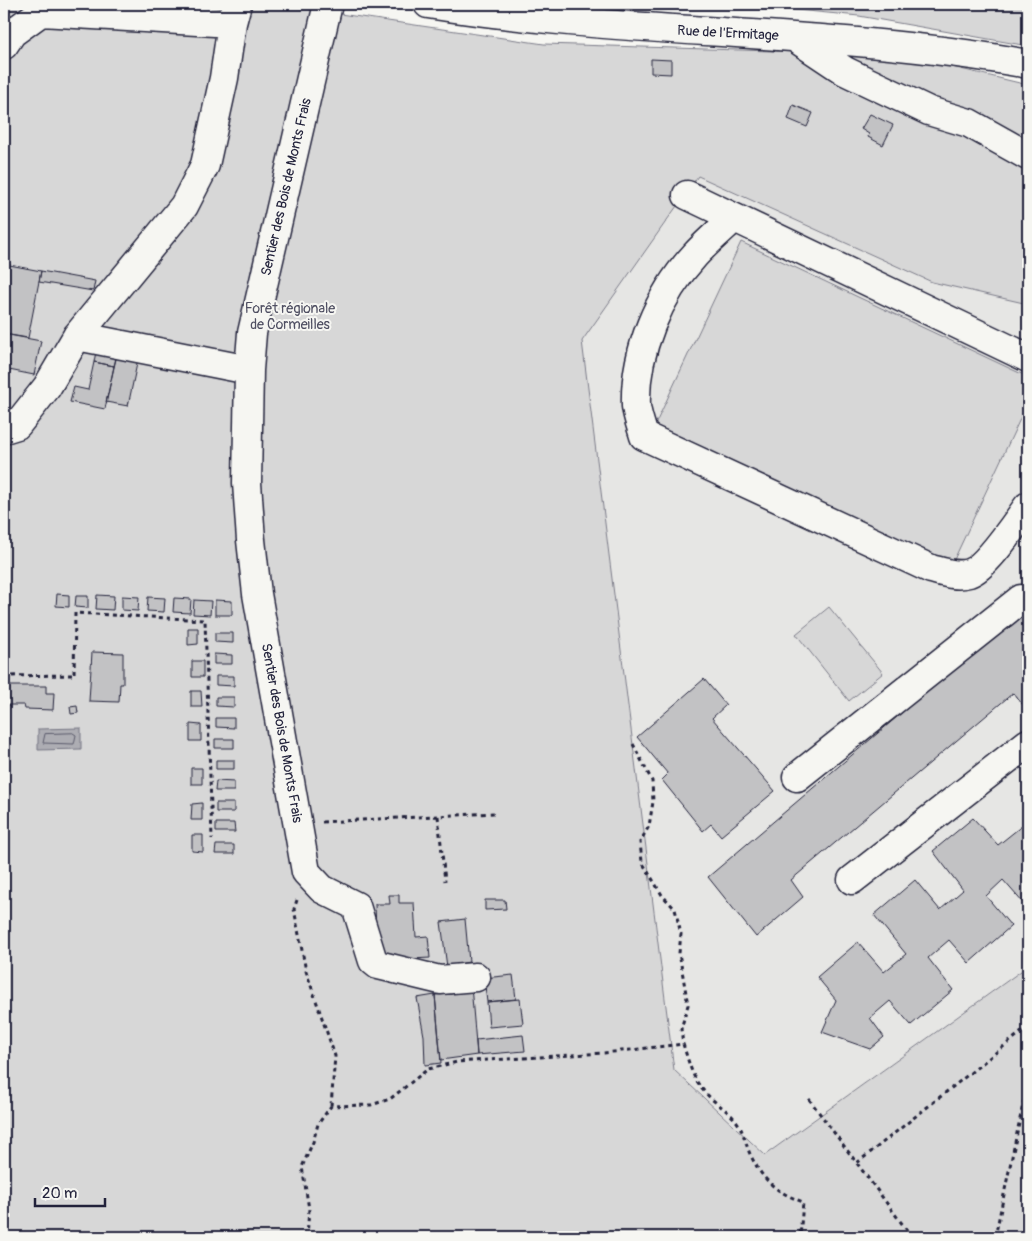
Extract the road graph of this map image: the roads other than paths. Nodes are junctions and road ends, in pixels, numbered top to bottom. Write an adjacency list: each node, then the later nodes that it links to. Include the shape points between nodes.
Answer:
1 (328, 4): 12 (street, Sentier des Bois de Monts Frais, via 252,333)
2 (428, 4): 4 (street, Rue de l'Ermitage, via 594,24)
3 (235, 13): 5 (street, via 41,12 12,33); 10 (street, via 205,165 184,206)
4 (794, 37): 6 (street, Rue de l'Ermitage, via 934,48); 7 (street, via 845,71 929,110 969,123)
5 (4, 44)
6 (1028, 64)
7 (1028, 156)
8 (687, 195): 9 (street)
9 (734, 218): 11 (street); 14 (street, via 694,256 666,294 651,326 638,368 636,407 644,436 931,569 952,575 970,573 989,558)
10 (76, 336): 12 (street); 13 (street, via 47,387 17,425)
11 (1028, 358)
12 (249, 370): 19 (street, Sentier des Bois de Monts Frais, via 247,483 257,594 306,872 322,889 356,906 373,961 378,965 440,980)
13 (4, 429)
14 (1028, 506)
15 (1028, 599): 17 (street, via 1020,599)
16 (1028, 743): 18 (street)
17 (797, 777)
18 (852, 880)
19 (476, 977)

